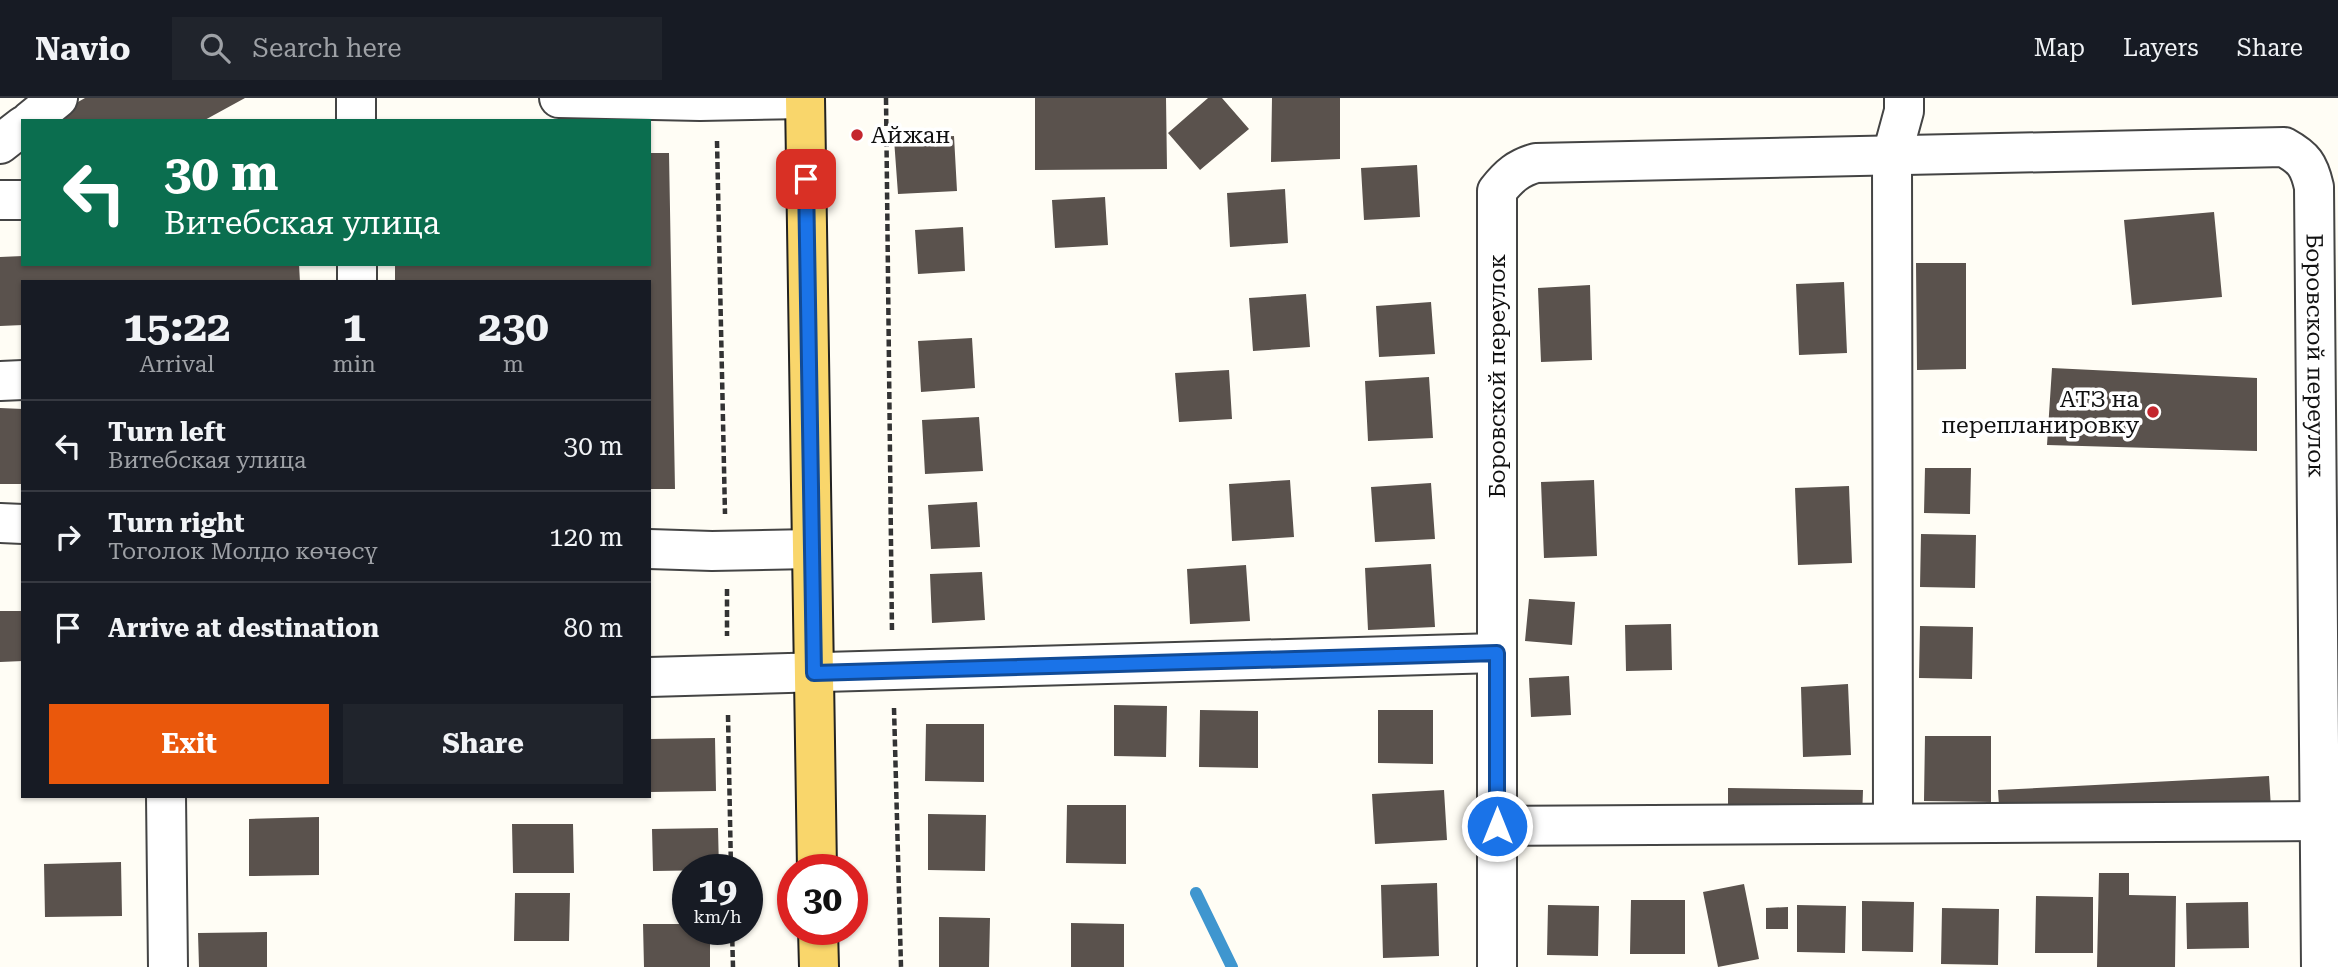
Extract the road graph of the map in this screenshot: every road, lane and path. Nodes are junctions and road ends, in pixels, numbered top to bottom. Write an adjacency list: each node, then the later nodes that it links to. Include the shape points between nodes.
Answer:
1 (58, 98): 8 (street)
2 (356, 98): 9 (street)
3 (559, 98): 7 (street)
4 (886, 98): 23 (path)
5 (1905, 98): 12 (street)
6 (804, 99): 7 (street); 20 (main road)
7 (716, 100): 21 (path)
8 (32, 119)
9 (356, 119)
10 (21, 128): 11 (street)
11 (0, 144)
12 (1892, 155): 22 (street, Боровской переулок, via 1536,163 1508,177 1497,191); 28 (street, Боровской переулок, via 2284,147 2300,156 2310,170 2314,187); 29 (street)
13 (0, 200): 14 (street)
14 (21, 200)
15 (21, 380): 16 (street)
16 (0, 381)
17 (0, 523): 18 (street)
18 (21, 524)
19 (651, 549): 21 (street)
20 (811, 549): 21 (street); 24 (main road)
21 (726, 551): 25 (path)
22 (1497, 653): 23 (street); 30 (street, Боровской переулок)
23 (893, 670): 24 (street); 38 (path)
24 (814, 673): 25 (street); 32 (main road)
25 (728, 675): 26 (street); 31 (path)
26 (651, 677)
27 (166, 798): 35 (street)
28 (2320, 821): 29 (street); 40 (street, Боровской переулок)
29 (1893, 823): 30 (street)
30 (1497, 826): 39 (street, Боровской переулок)
31 (731, 854)
32 (817, 854)
33 (732, 945): 36 (path)
34 (818, 945): 37 (main road)
35 (168, 967)
36 (733, 967)
37 (819, 967)
38 (901, 967)
39 (1497, 967)
40 (2321, 967)

